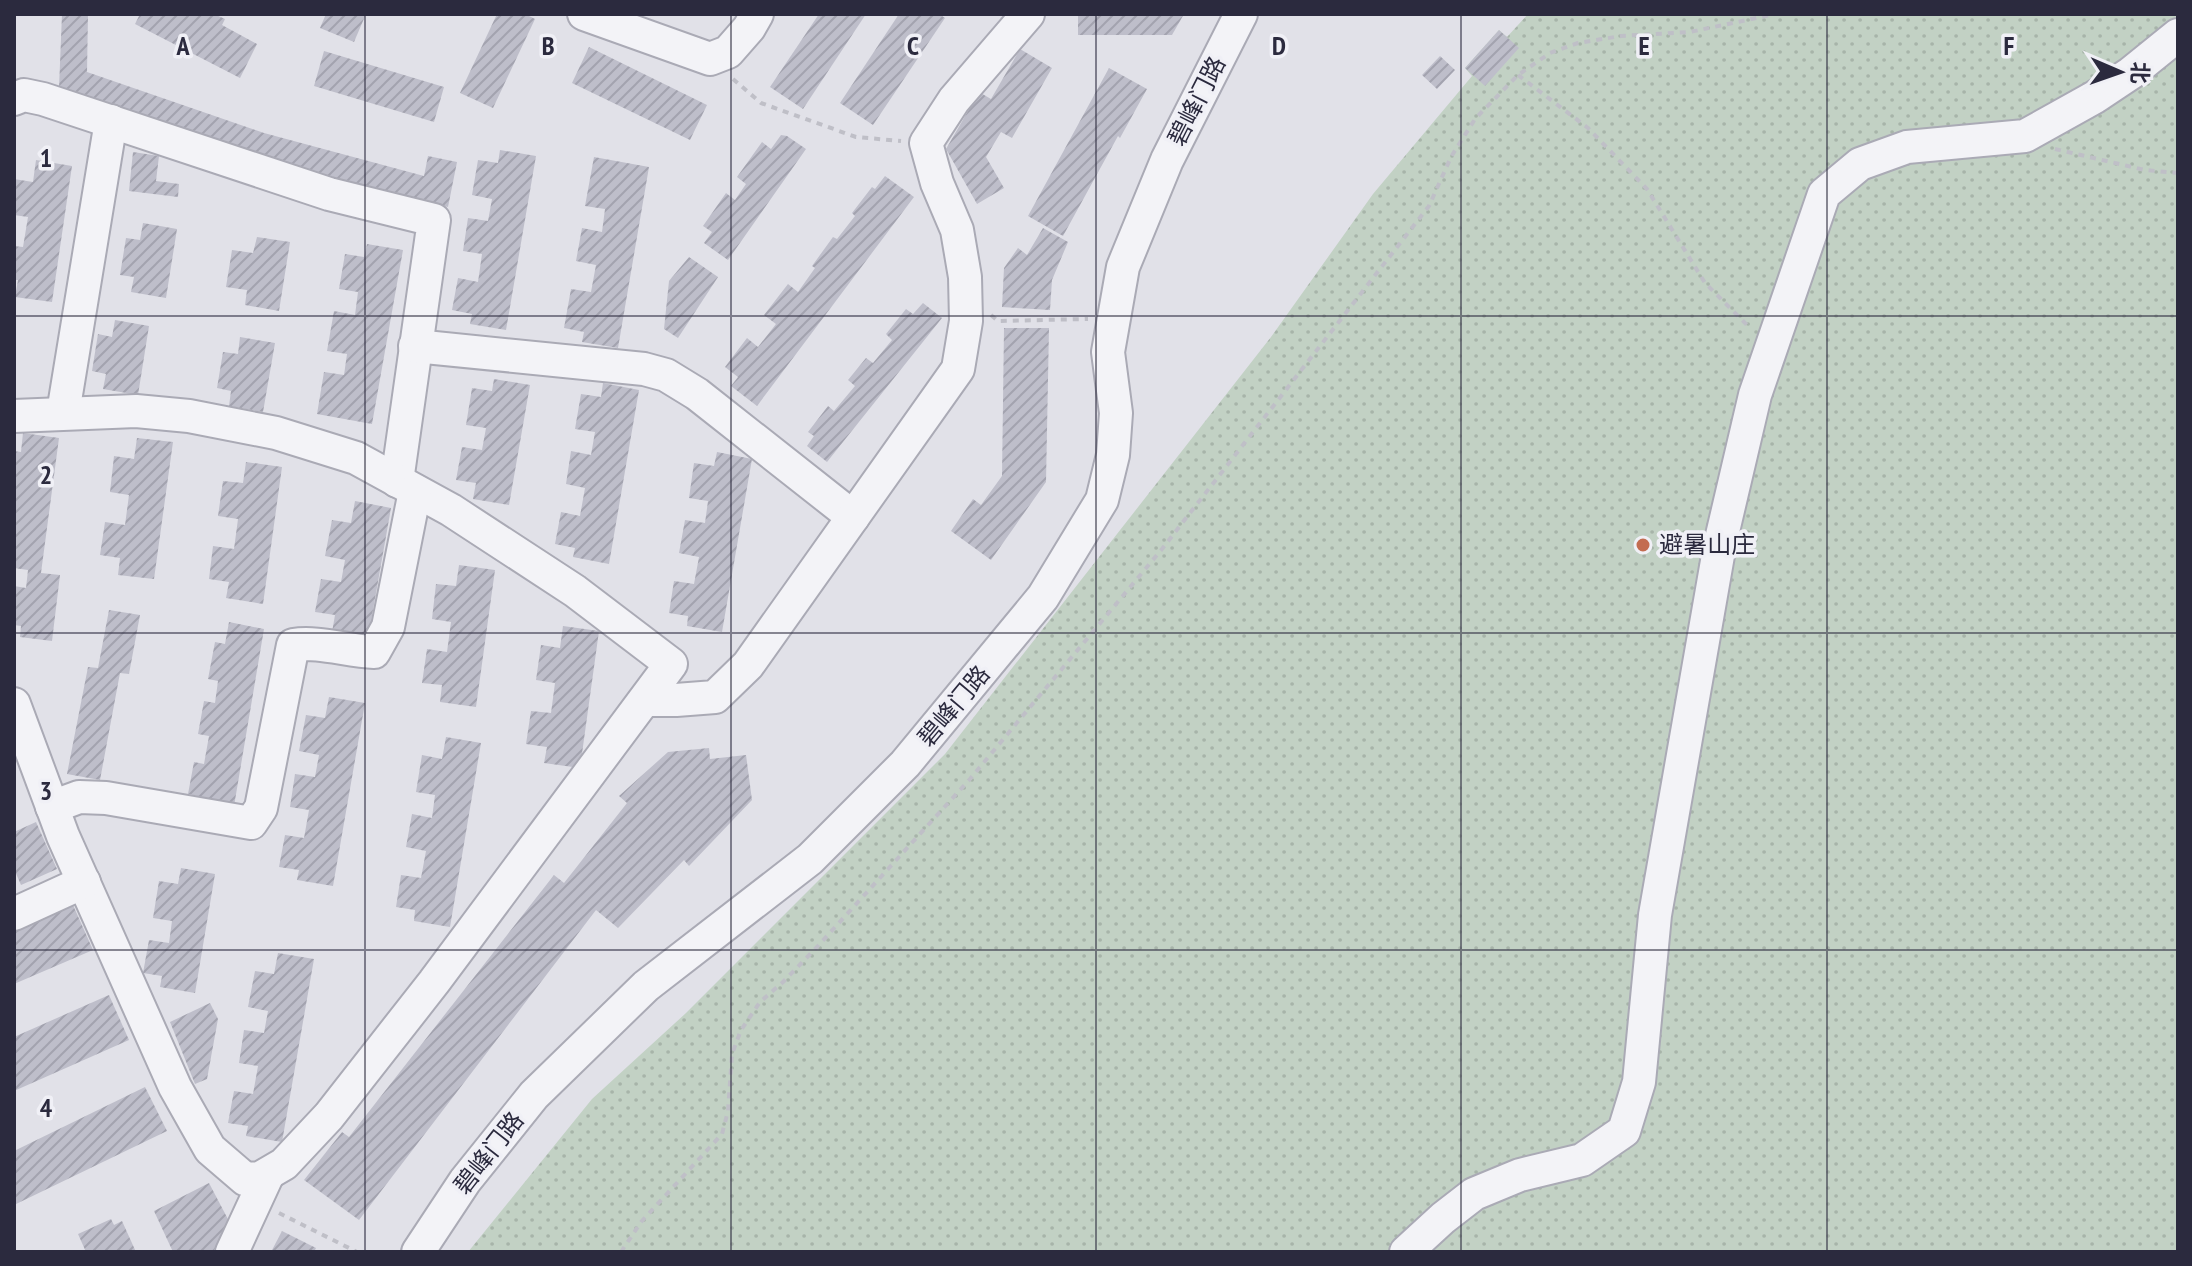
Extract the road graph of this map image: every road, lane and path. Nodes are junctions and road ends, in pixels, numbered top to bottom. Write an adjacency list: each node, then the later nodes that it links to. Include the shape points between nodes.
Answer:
1 (584, 14): 7 (street)
2 (757, 14): 7 (street, via 728,52)
3 (1028, 14): 11 (street, via 954,100)
4 (1241, 14): 15 (street, 碧峰门路, via 1167,160 1123,267)
5 (1775, 14): 8 (path, via 1690,32 1578,43 1550,53)
6 (2178, 35): 17 (street, via 2095,97 2025,136 1907,147 1860,164 1824,194)
7 (710, 59): 11 (path, via 761,103 856,137)
8 (1518, 75): 17 (path, via 1588,128 1647,189 1705,283); 31 (path, via 1475,119 1429,206 1162,549 970,779 760,1002 732,1054 722,1134 641,1222)
9 (14, 99): 10 (street, via 43,99)
10 (111, 121): 16 (street, via 329,194 434,220); 18 (street)
11 (926, 143): 21 (street, via 957,230 965,277 966,321 958,369)
12 (2046, 148): 13 (path)
13 (2178, 173)
14 (983, 309): 15 (path, via 998,321)
15 (1114, 318): 30 (street, 碧峰门路, via 1108,352 1116,413 1102,500 1043,597 905,764 810,859 646,986 534,1095 465,1181)
16 (415, 346): 20 (street); 21 (street, via 666,375)
17 (1771, 348): 32 (street, via 1720,544 1655,915 1639,1082 1624,1131 1582,1160 1520,1175 1474,1194)
18 (63, 413): 19 (street); 20 (street, via 136,411 276,433 356,458)
19 (14, 416)
20 (406, 486): 22 (street, via 575,591 671,664); 24 (street, via 388,627 374,652 293,645 261,808 251,823 106,798 79,797)
21 (853, 517): 22 (street, via 748,665 715,697)
22 (645, 700): 27 (street, via 329,1116)
23 (15, 712): 24 (street)
24 (52, 807): 25 (street)
25 (84, 882): 26 (street); 27 (street, via 175,1087 210,1149 245,1179 260,1178)
26 (14, 914)
27 (262, 1188): 28 (street); 29 (path)
28 (232, 1252)
29 (357, 1252)
30 (418, 1252)
31 (621, 1252)
32 (1406, 1252)

